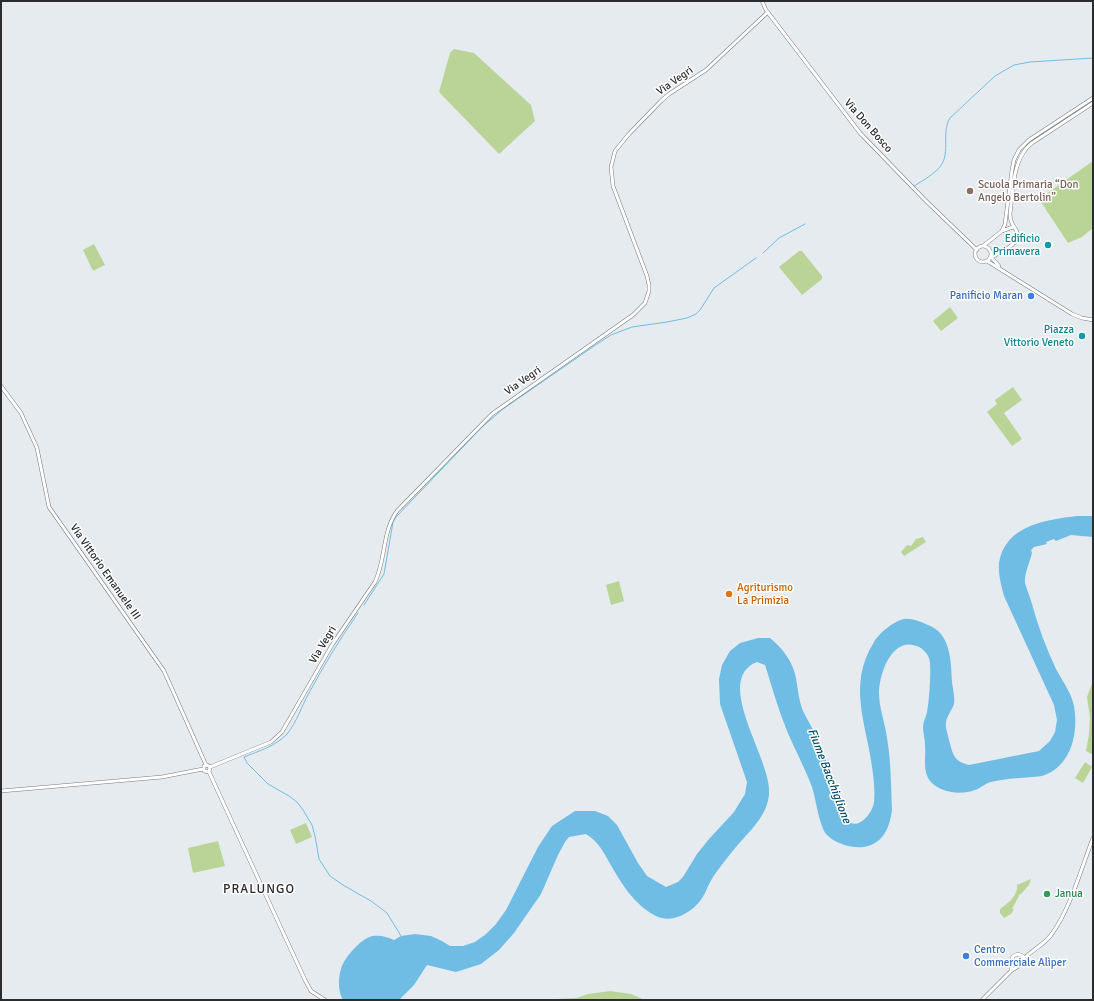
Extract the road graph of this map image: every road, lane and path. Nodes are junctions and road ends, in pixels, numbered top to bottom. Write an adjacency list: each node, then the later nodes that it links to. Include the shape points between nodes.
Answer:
1 (762, 1): 2 (street, Via Don Bosco)
2 (768, 12): 8 (street, Via Don Bosco, via 860,133); 15 (street, Via Vegri, via 706,70 661,101 615,151 611,176 647,276 649,291 645,303 634,315 492,414 397,511 388,527 380,572 375,582 332,644 282,732 271,742)
3 (1093, 98): 6 (street, via 1029,140 1019,150 1014,160)
4 (1093, 104): 5 (street, via 1022,152 1016,170 1010,214)
5 (1013, 226): 6 (street); 9 (street, via 1018,233 1016,241 1001,253)
6 (1002, 231): 7 (street)
7 (983, 246): 8 (street); 9 (street, via 990,249)
8 (977, 250): 10 (street, Via Don Bosco, via 975,256 978,260)
9 (991, 257): 10 (street); 11 (street)
10 (987, 261): 12 (street, Via Don Bosco, via 1072,314)
11 (999, 266)
12 (1093, 320)
13 (1, 386): 14 (street, Via Vittorio Emanuele III, via 21,413 37,448 49,507 164,672)
14 (206, 765): 15 (street); 16 (street)
15 (210, 767): 17 (street)
16 (203, 770): 17 (street); 18 (street, via 162,777)
17 (209, 772): 26 (street, via 302,976 309,988)
18 (1, 791)
19 (1093, 838): 21 (street, via 1059,923 1043,944)
20 (1021, 955): 21 (street); 22 (street); 23 (street, via 1015,954)
21 (1028, 955): 22 (street)
22 (1023, 960): 24 (street)
23 (1012, 962): 24 (street); 25 (street)
24 (1020, 965): 25 (street)
25 (1011, 971): 27 (street)
26 (325, 1000)
27 (982, 1000)

